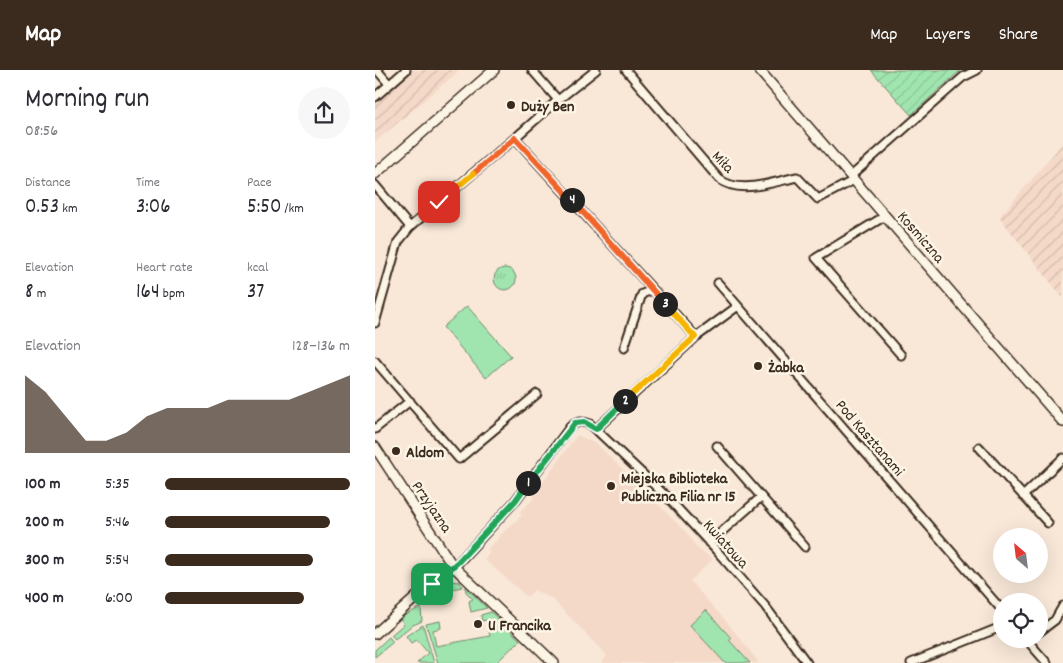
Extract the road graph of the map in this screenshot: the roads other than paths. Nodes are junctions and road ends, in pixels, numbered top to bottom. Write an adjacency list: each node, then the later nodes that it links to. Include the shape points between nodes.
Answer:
1 (377, 70): 9 (street)
2 (406, 70): 9 (street)
3 (494, 70): 13 (street)
4 (532, 70): 11 (street)
5 (596, 70): 11 (street)
6 (626, 70): 14 (street, Miła, via 719,179 730,186 743,187 797,177 818,200)
7 (759, 70): 14 (street, Kosmiczna)
8 (977, 70): 14 (street, via 963,77)
9 (389, 84): 10 (street)
10 (375, 96)
11 (558, 100): 12 (street)
12 (515, 138): 17 (street); 19 (street)
13 (375, 174)
14 (853, 178): 16 (street, Kosmiczna)
15 (375, 185): 17 (street)
16 (885, 216): 24 (street, via 816,258); 28 (street, Kosmiczna)
17 (410, 227): 21 (street, via 397,242)
18 (719, 284): 20 (street, Pod Kasztanami)
19 (652, 290): 22 (street); 23 (street, via 642,294)
20 (738, 306): 22 (street); 41 (street, Pod Kasztanami)
21 (375, 323)
22 (695, 337): 30 (street)
23 (623, 348)
24 (901, 355)
25 (375, 361): 27 (street)
26 (537, 394): 27 (street, via 459,459)
27 (410, 401): 29 (street)
28 (1063, 422)
29 (375, 429)
30 (596, 429): 38 (street, Kwiatowa, via 669,499); 40 (street, via 584,422 570,427 515,501)
31 (717, 446): 36 (street)
32 (375, 447): 40 (street, Przyjazna)
33 (979, 447): 35 (street)
34 (1063, 458): 35 (street)
35 (1023, 496): 37 (street)
36 (761, 497): 38 (street); 39 (street)
37 (1048, 523)
38 (709, 543): 48 (street, Kwiatowa, via 765,606)
39 (805, 547)
40 (453, 565): 45 (street); 47 (street, Przyjazna)
41 (993, 600)
42 (1063, 606): 43 (street)
43 (1048, 625)
44 (993, 630): 49 (street)
45 (375, 634)
46 (1034, 648): 50 (street)
47 (554, 663)
48 (807, 663)
49 (911, 663)
50 (1047, 663)

